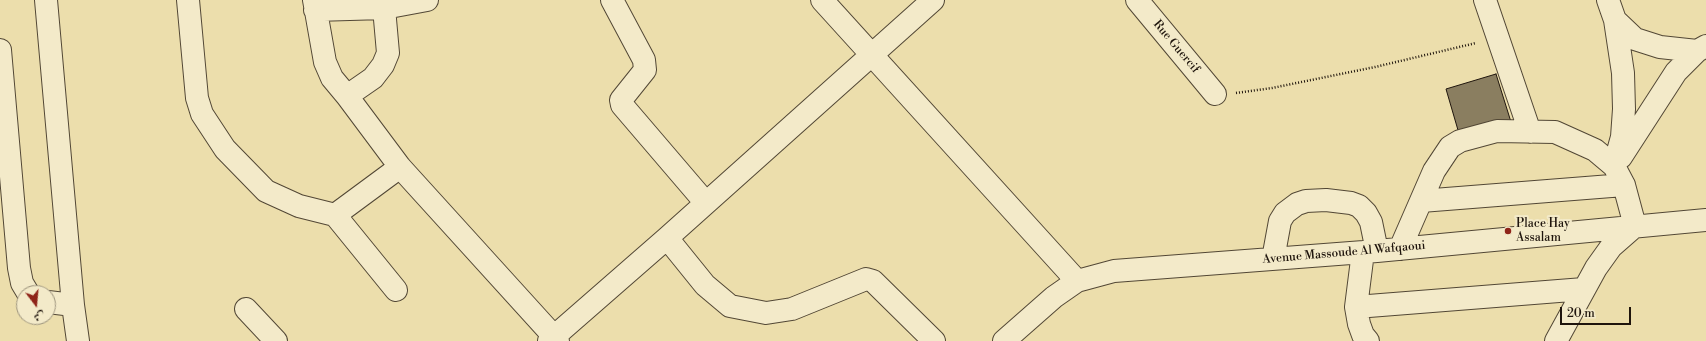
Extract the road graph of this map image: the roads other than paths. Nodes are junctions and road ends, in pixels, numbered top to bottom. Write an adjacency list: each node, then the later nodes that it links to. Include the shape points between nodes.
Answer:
1 (46, 0): 36 (street)
2 (188, 0): 24 (street, via 197,98 202,114 225,149 266,191 299,206)
3 (427, 0): 11 (street)
4 (612, 0): 23 (street, via 644,60 645,70 621,100 622,105)
5 (822, 0): 15 (street)
6 (933, 0): 15 (street)
7 (1137, 0): 16 (street, Rue Guercif)
8 (1485, 0): 18 (street)
9 (1608, 0): 12 (street)
10 (315, 5): 11 (street); 17 (street, via 325,62 332,78)
11 (384, 8): 17 (street, via 388,52 383,66 373,78)
12 (1615, 20): 13 (street, via 1635,39 1660,46); 19 (street, via 1623,73 1624,109 1622,137)
13 (1702, 49): 19 (street, via 1676,72)
14 (0, 50): 32 (street, via 19,268)
15 (871, 54): 23 (street); 31 (street)
16 (1215, 94)
17 (348, 96): 20 (street)
18 (1530, 132): 19 (street, via 1555,132 1595,150); 22 (street, via 1497,131 1460,141 1442,158)
19 (1614, 166): 21 (street)
20 (400, 167): 24 (street); 39 (street)
21 (1624, 185): 22 (street); 26 (street)
22 (1421, 201): 28 (street)
23 (705, 202): 27 (street)
24 (335, 215): 34 (street)
25 (1706, 220): 26 (street, Avenue Massoude Al Wafqaoui)
26 (1635, 226): 28 (street, Avenue Massoude Al Wafqaoui); 33 (street, via 1610,247)
27 (667, 238): 39 (street); 42 (street, via 705,285 730,306 766,313 792,308 866,279 873,281)
28 (1400, 249): 29 (street, Avenue Massoude Al Wafqaoui)
29 (1370, 251): 30 (street, Avenue Massoude Al Wafqaoui); 30 (street, via 1371,222 1359,206 1326,200 1306,201 1285,213 1280,221); 37 (street)
30 (1273, 259): 31 (street, Avenue Massoude Al Wafqaoui, via 1120,271)
31 (1077, 281): 43 (street, Avenue Massoude Al Wafqaoui, via 1054,297)
32 (23, 285)
33 (1584, 289): 37 (street); 45 (street)
34 (396, 290)
35 (56, 303): 36 (street)
36 (73, 305): 40 (street)
37 (1356, 307): 44 (street, via 1359,324)
38 (246, 309): 41 (street)
39 (553, 340)
40 (78, 341)
41 (276, 341)
42 (934, 341)
43 (1004, 341)
44 (1368, 341)
45 (1556, 341)

